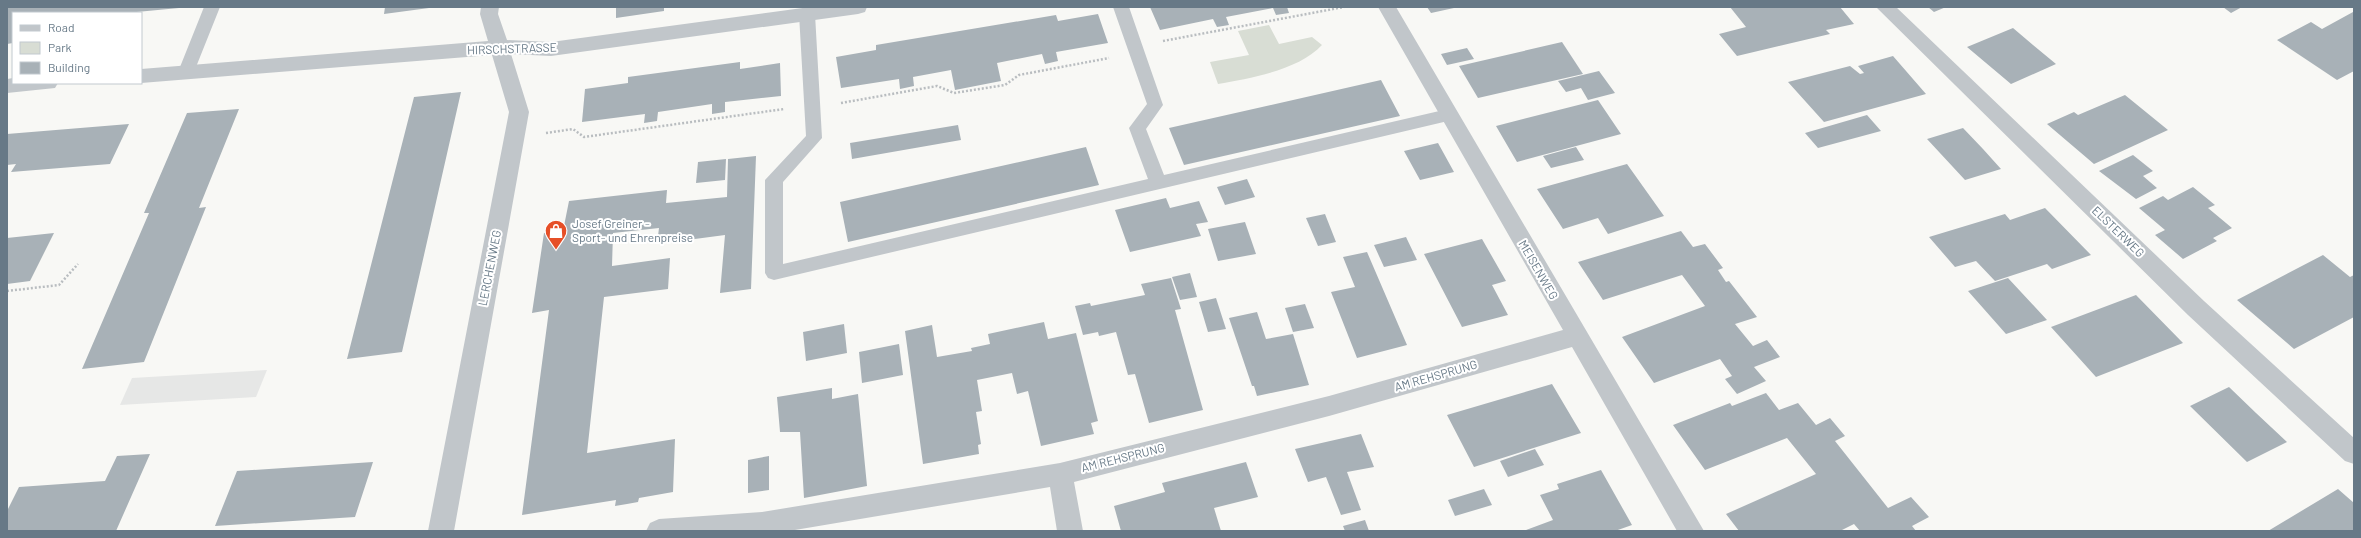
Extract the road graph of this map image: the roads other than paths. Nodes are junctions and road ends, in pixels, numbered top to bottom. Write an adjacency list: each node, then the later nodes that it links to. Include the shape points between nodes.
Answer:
1 (212, 7): 9 (lane)
2 (490, 7): 8 (street, LERCHENWEG, via 489,14)
3 (858, 7): 7 (street, HIRSCHSTRASSE)
4 (1121, 7): 14 (lane, via 1154,105 1137,128)
5 (1387, 7): 13 (street, MEISENWEG)
6 (1885, 7): 16 (street, ELSTERWEG, via 2196,308)
7 (807, 14): 8 (street, HIRSCHSTRASSE, via 551,49); 14 (lane, via 814,138 774,180 774,273)
8 (500, 47): 9 (street, HIRSCHSTRASSE); 18 (street, LERCHENWEG, via 519,112)
9 (186, 72): 10 (street, HIRSCHSTRASSE)
10 (142, 76)
11 (34, 84): 12 (street)
12 (7, 86)
13 (1448, 115): 14 (lane); 15 (street, MEISENWEG)
14 (1158, 182)
15 (1577, 336): 17 (street, AM REHSPRUNG, via 1329,406); 21 (street, MEISENWEG)
16 (2354, 453)
17 (1060, 474): 19 (street, AM REHSPRUNG, via 762,524); 20 (street)
18 (441, 531)
19 (659, 531)
20 (1070, 531)
21 (1691, 531)

